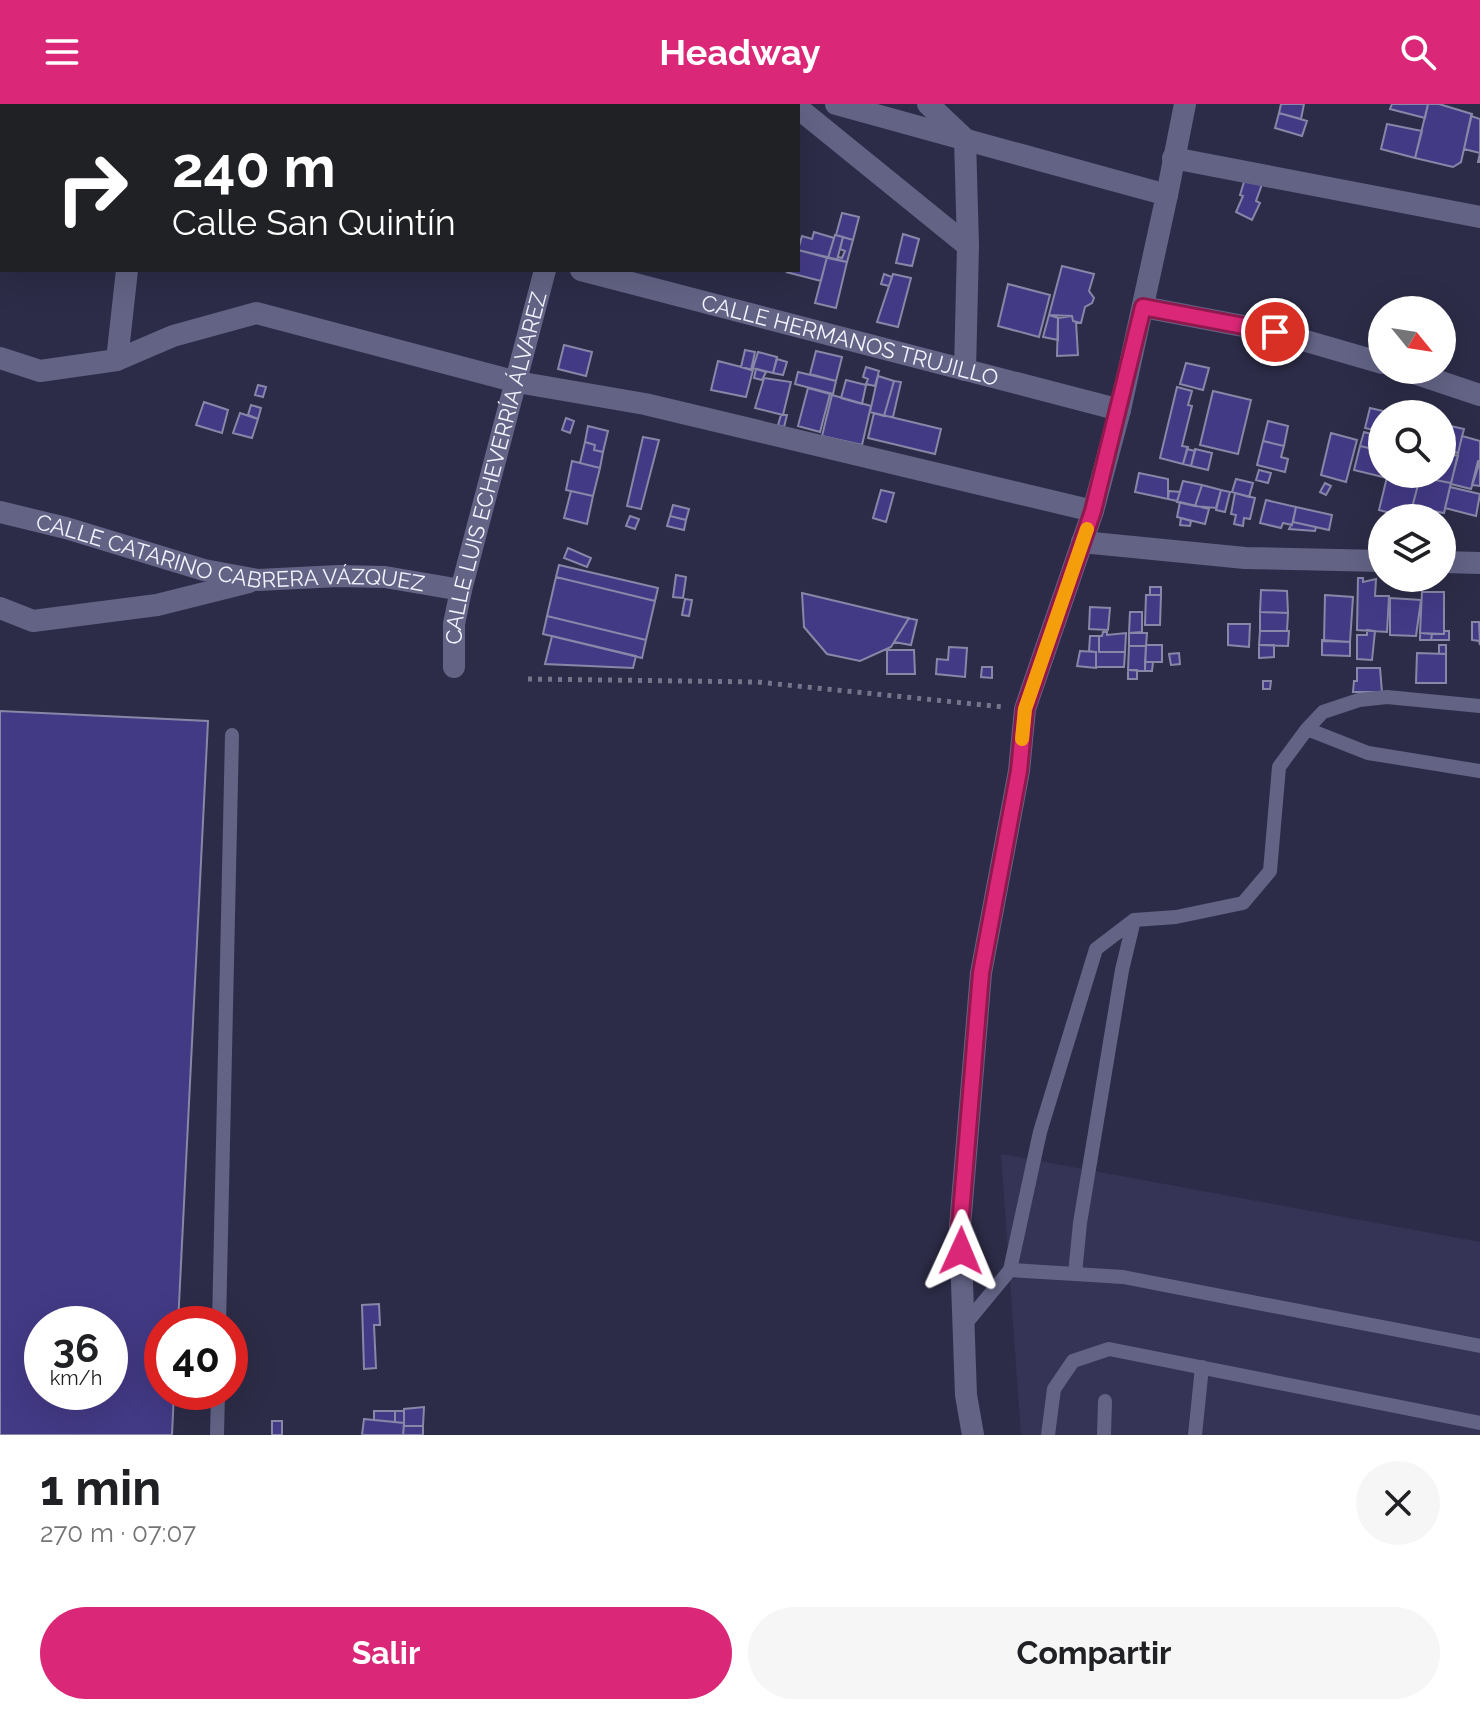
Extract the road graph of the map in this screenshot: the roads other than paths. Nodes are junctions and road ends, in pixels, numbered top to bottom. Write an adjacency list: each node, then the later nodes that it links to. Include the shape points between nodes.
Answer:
1 (836, 104): 6 (street)
2 (882, 104): 6 (street)
3 (928, 104): 7 (street)
4 (800, 110): 11 (street)
5 (1186, 110): 8 (street)
6 (900, 122): 7 (street)
7 (965, 139): 9 (street); 11 (street)
8 (1173, 158): 9 (street); 10 (street)
9 (1167, 195): 15 (street)
10 (1480, 217)
11 (968, 246): 19 (street)
12 (127, 272): 18 (street)
13 (544, 272): 20 (street, CALLE LUIS ECHEVERRÍA ÁLVAREZ)
14 (589, 272): 19 (street, CALLE HERMANOS TRUJILLO)
15 (1143, 307): 17 (street, via 1275,332); 23 (street)
16 (0, 358): 18 (street, via 40,371)
17 (1368, 359)
18 (117, 360): 20 (street, via 173,336 256,313)
19 (965, 370): 23 (street, CALLE HERMANOS TRUJILLO)
20 (517, 382): 24 (street, via 645,404); 31 (street, CALLE LUIS ECHEVERRÍA ÁLVAREZ)
21 (1447, 384): 22 (street)
22 (1480, 395)
23 (1120, 410): 24 (street)
24 (1093, 511): 26 (street)
25 (0, 512): 30 (street, CALLE CATARINO CABRERA VÁZQUEZ, via 204,570)
26 (1082, 542): 27 (street, via 1245,558); 42 (street, via 1025,709 981,973 960,1226)
27 (1368, 561)
28 (1456, 562): 29 (street)
29 (1480, 563)
30 (258, 580): 31 (street, CALLE CATARINO CABRERA VÁZQUEZ, via 385,577); 32 (street, via 157,605 33,621)
31 (461, 590): 33 (street, CALLE LUIS ECHEVERRÍA ÁLVAREZ)
32 (0, 608)
33 (454, 667)
34 (1480, 706): 35 (lane, via 1387,697 1359,700 1323,712)
35 (1307, 729): 37 (lane, via 1368,753); 38 (lane, via 1279,767 1270,871 1243,903)
36 (232, 735): 41 (lane)
37 (1480, 771)
38 (1134, 920): 39 (lane, via 1096,949 1040,1132); 40 (lane, via 1119,985)
39 (1010, 1270): 40 (lane); 42 (lane)
40 (1075, 1274): 43 (lane, via 1123,1277)
41 (219, 1306)
42 (963, 1327): 49 (street)
43 (1480, 1346)
44 (1202, 1367): 47 (lane); 50 (lane, via 1109,1349 1073,1361 1054,1389); 52 (lane)
45 (1105, 1401): 51 (lane)
46 (218, 1410): 48 (lane)
47 (1480, 1423)
48 (217, 1435)
49 (973, 1435)
50 (1048, 1435)
51 (1104, 1435)
52 (1195, 1435)

